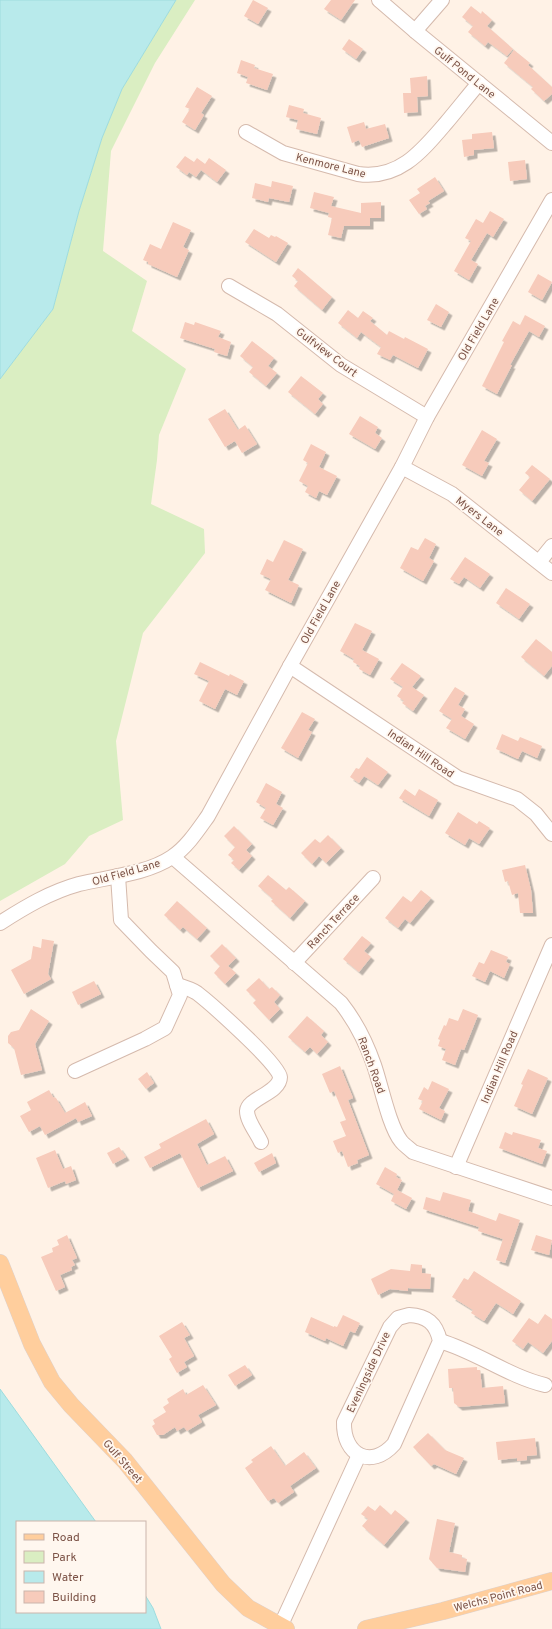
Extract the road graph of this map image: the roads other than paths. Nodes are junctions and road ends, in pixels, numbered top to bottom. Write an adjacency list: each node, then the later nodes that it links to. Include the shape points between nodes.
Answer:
1 (379, 0): 3 (street, Gulf Pond Lane)
2 (442, 0): 3 (street)
3 (414, 31): 4 (street, Gulf Pond Lane)
4 (479, 83): 5 (street, Kenmore Lane, via 423,150 396,169 384,172 358,174 283,153); 6 (street, Gulf Pond Lane)
5 (246, 132)
6 (552, 143)
7 (552, 200): 9 (street, Old Field Lane)
8 (229, 286): 9 (street, Gulfview Court, via 277,314 341,365)
9 (427, 417): 10 (street, Old Field Lane)
10 (402, 467): 12 (street, Myers Lane, via 452,494); 14 (street, Old Field Lane)
11 (552, 546): 12 (street)
12 (539, 562): 13 (street, Myers Lane)
13 (552, 573)
14 (290, 666): 15 (street, Indian Hill Road, via 458,778 517,799 536,814); 16 (street, Old Field Lane, via 208,816 192,838)
15 (552, 834)
16 (173, 857): 17 (street, Old Field Lane); 21 (street, Ranch Road)
17 (118, 876): 19 (street, Old Field Lane, via 54,893); 22 (street, via 121,920 173,972)
18 (373, 878): 21 (street, Ranch Terrace)
19 (0, 923)
20 (552, 945): 25 (street, Indian Hill Road)
21 (294, 963): 25 (street, Ranch Road, via 340,1003 359,1029 393,1126 401,1141 413,1152)
22 (177, 985): 23 (street, via 180,995 165,1028); 24 (street, via 196,992 268,1058 279,1072 280,1079 277,1085 249,1106 247,1112)
23 (75, 1071)
24 (261, 1142)
25 (456, 1167): 26 (street, Ranch Road)
26 (552, 1198)
27 (0, 1263): 32 (main road, Gulf Street, via 32,1344 52,1382 125,1462 223,1584 248,1608)
28 (440, 1341): 29 (street, via 459,1346 519,1377); 30 (street, via 394,1444 388,1452 379,1456); 30 (street, Eveningside Drive, via 434,1324 417,1315 398,1318 390,1327 344,1422 347,1443)
29 (545, 1385)
30 (359, 1455): 32 (street)
31 (552, 1581): 33 (main road, Welchs Point Road)
32 (283, 1628)
33 (366, 1629)

